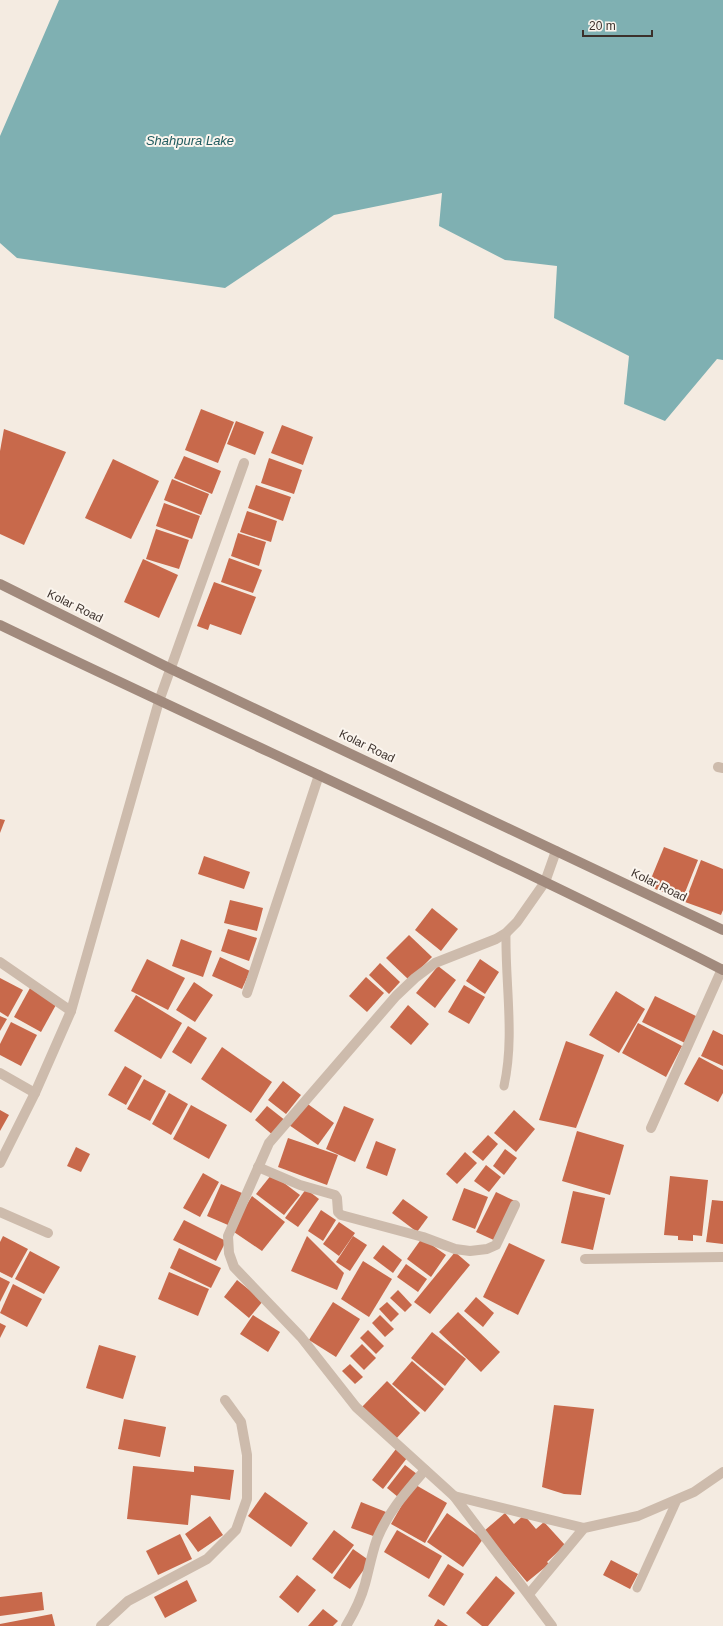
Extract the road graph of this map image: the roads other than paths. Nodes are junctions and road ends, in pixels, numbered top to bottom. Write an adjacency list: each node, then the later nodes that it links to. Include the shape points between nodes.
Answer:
1 (244, 463): 4 (street)
2 (0, 584): 4 (main road, Kolar Road)
3 (0, 625): 5 (main road)
4 (171, 669): 5 (street); 7 (main road, Kolar Road)
5 (159, 701): 6 (main road); 14 (street)
6 (319, 776): 8 (main road); 13 (street)
7 (556, 851): 8 (street); 9 (main road, Kolar Road)
8 (545, 882): 10 (street, via 517,922); 12 (main road)
9 (723, 930)
10 (506, 933): 16 (lane, via 510,1041 509,1065); 20 (street, via 435,963 401,991 269,1143)
11 (0, 962): 14 (street)
12 (722, 970): 18 (street)
13 (248, 993)
14 (71, 1011): 17 (street)
15 (0, 1073): 17 (street)
16 (504, 1086)
17 (35, 1093): 19 (street)
18 (651, 1128)
19 (0, 1163)
20 (258, 1167): 21 (street, via 335,1195 338,1212 341,1215 462,1250 487,1249 496,1245); 27 (street, via 228,1236 229,1253 234,1267 301,1337 356,1407)
21 (515, 1205)
22 (0, 1212): 23 (street)
23 (48, 1233)
24 (723, 1257): 25 (street)
25 (585, 1259)
26 (225, 1400): 34 (street, via 241,1422 247,1455 247,1499 236,1530 206,1559 128,1601)
27 (425, 1470): 29 (street); 35 (street, via 388,1516 377,1540 365,1586)
28 (723, 1472): 30 (street, via 694,1492)
29 (454, 1496): 31 (street); 33 (street)
30 (677, 1500): 31 (street, via 638,1516); 32 (lane)
31 (584, 1528): 33 (street)
32 (637, 1588)
33 (529, 1594): 36 (street)
34 (101, 1626)
35 (346, 1626)
36 (552, 1626)

